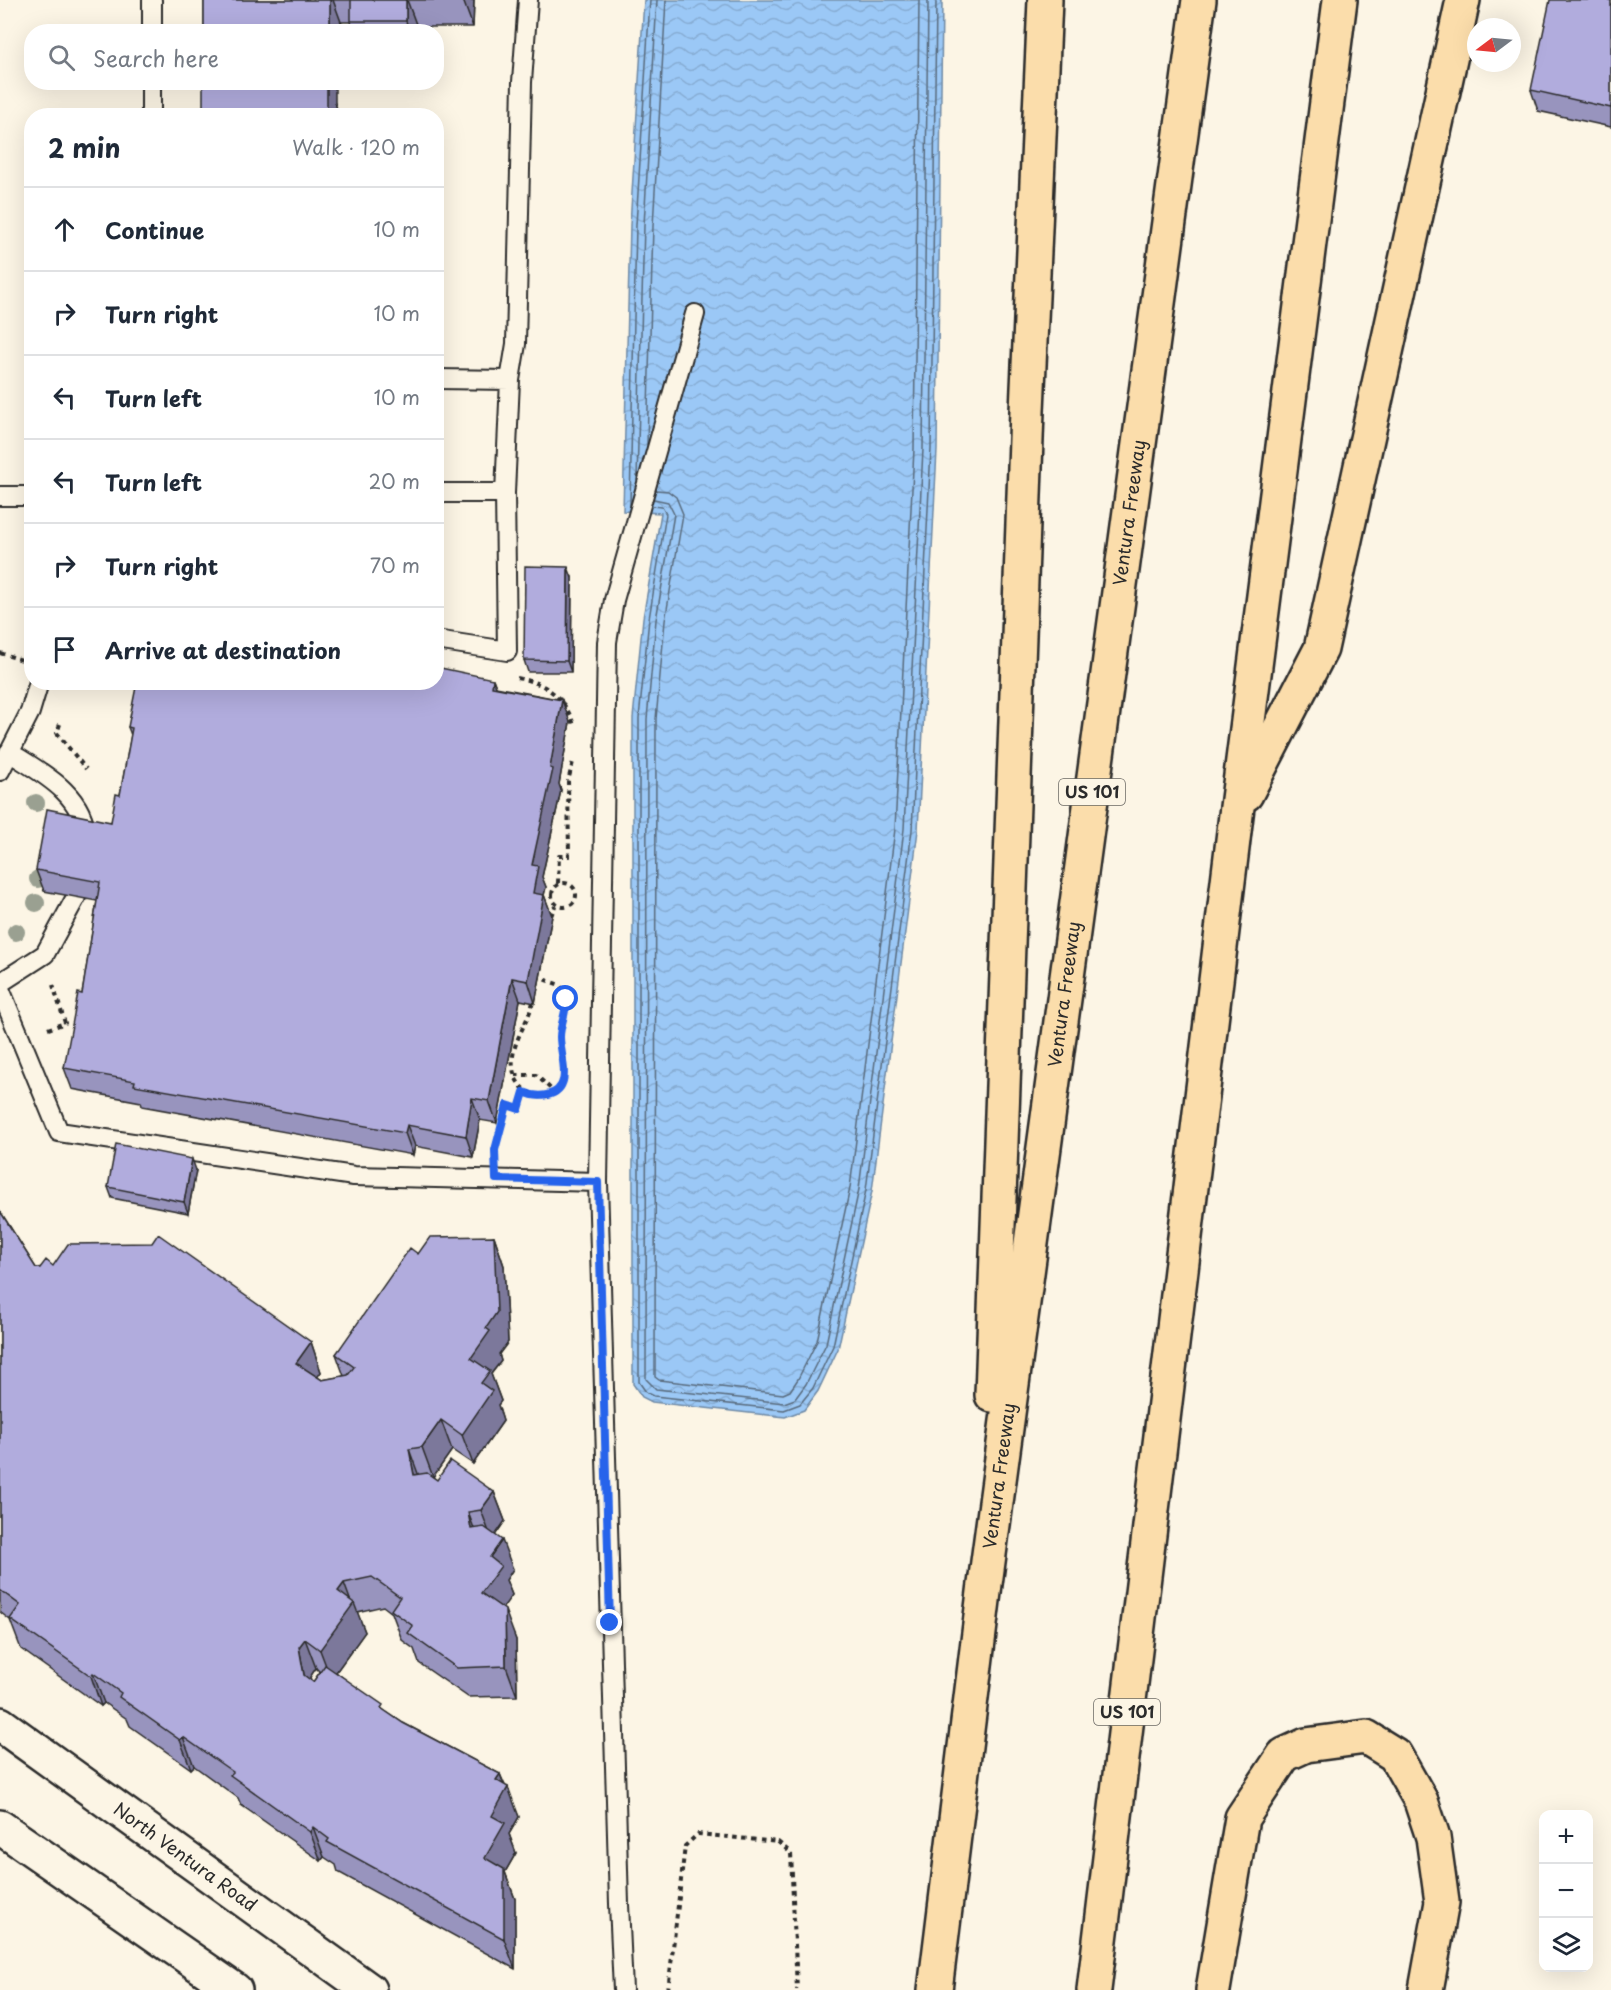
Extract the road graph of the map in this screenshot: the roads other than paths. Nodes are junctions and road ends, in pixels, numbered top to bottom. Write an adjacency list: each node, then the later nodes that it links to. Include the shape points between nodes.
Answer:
1 (152, 0): 7 (lane)
2 (528, 0): 12 (lane, via 522,82 516,344)
3 (1045, 0): 27 (highway)
4 (1199, 0): 27 (highway, Ventura Freeway / US 101)
5 (1340, 0): 21 (highway, US 101)
6 (1463, 0): 21 (highway, via 1321,649)
7 (152, 24)
8 (151, 90): 9 (lane)
9 (150, 108)
10 (695, 314): 26 (lane, via 614,600 607,642)
11 (444, 379): 12 (lane)
12 (510, 380): 14 (lane)
13 (444, 493): 14 (lane)
14 (505, 493): 17 (lane, via 507,651)
15 (0, 496): 16 (lane)
16 (24, 496)
17 (444, 641)
18 (37, 690): 19 (lane)
19 (9, 752): 20 (lane); 22 (lane, via 68,793 86,823)
20 (0, 771)
21 (1236, 815): 34 (highway, US 101)
22 (86, 837)
23 (76, 897): 24 (lane, via 45,954)
24 (0, 983)
25 (0, 989): 26 (lane, via 59,1132 354,1176)
26 (598, 1182): 32 (lane)
27 (985, 1584): 33 (highway, Ventura Freeway / US 101)
28 (0, 1724): 31 (main road, North Ventura Road)
29 (0, 1827): 30 (main road)
30 (235, 1990)
31 (369, 1990)
32 (623, 1990)
33 (935, 1990)
34 (1094, 1990)
35 (1213, 1990): 36 (highway, via 1242,1818 1284,1755 1306,1745 1366,1737 1395,1755 1421,1801 1433,1837 1442,1902)
36 (1426, 1990)

